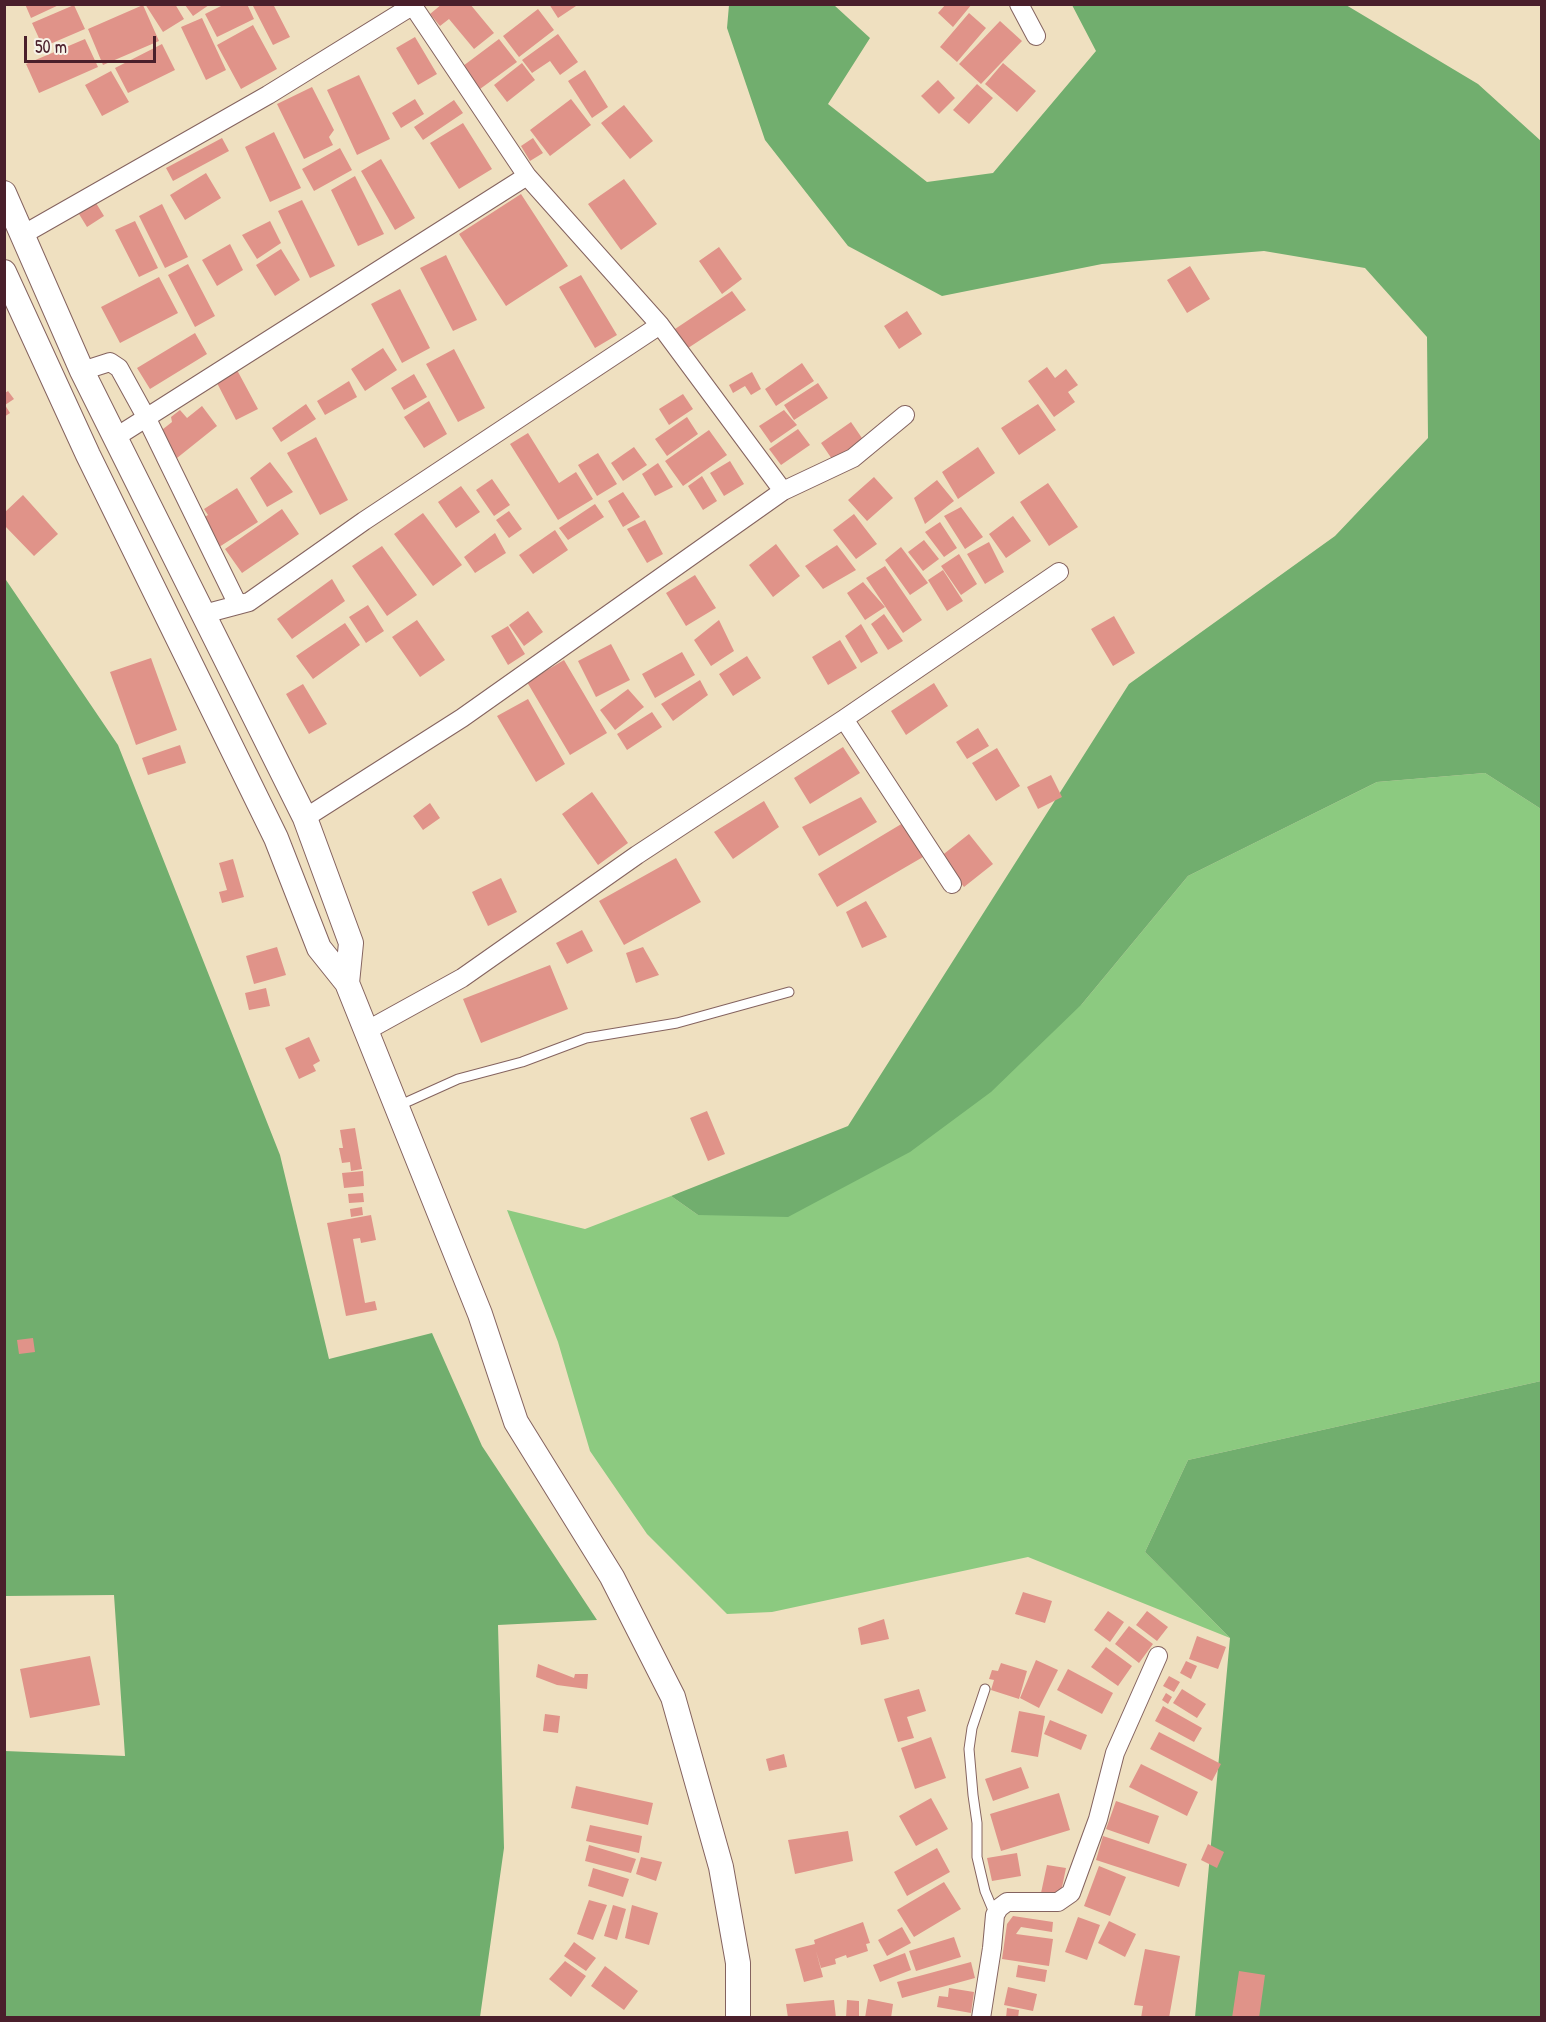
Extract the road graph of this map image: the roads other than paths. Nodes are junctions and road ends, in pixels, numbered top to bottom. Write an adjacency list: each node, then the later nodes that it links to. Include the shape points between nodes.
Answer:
1 (1019, 4): 3 (street)
2 (414, 5): 4 (street); 6 (street, via 268,95)
3 (1036, 36)
4 (527, 176): 8 (street); 11 (street)
5 (4, 193): 6 (street)
6 (24, 234): 9 (street)
7 (4, 272): 20 (street, via 88,455 276,838 319,948)
8 (660, 325): 13 (street); 15 (street, via 249,602)
9 (82, 372): 11 (street, via 110,362 119,368); 12 (street)
10 (905, 415): 13 (street, via 853,458)
11 (146, 417): 12 (street); 15 (street)
12 (116, 437): 16 (street)
13 (783, 491): 18 (street, via 462,718)
14 (1059, 572): 17 (street)
15 (238, 605): 16 (street)
16 (204, 614): 18 (street)
17 (844, 719): 19 (street); 22 (street, via 638,855 462,978)
18 (305, 818): 20 (street, via 351,943)
19 (952, 884)
20 (347, 983): 22 (street)
21 (789, 992): 23 (lane, via 677,1023 586,1038 522,1062 458,1079)
22 (366, 1031): 23 (street)
23 (396, 1107): 27 (street, via 480,1314 516,1422 612,1577 673,1697 721,1867 738,1963)
24 (1158, 1656): 26 (street, via 1115,1754 1098,1819 1071,1893 1058,1902 1007,1902)
25 (985, 1689): 26 (lane, via 969,1749 977,1857)
26 (994, 1915): 28 (street)
27 (738, 2018)
28 (981, 2018)

